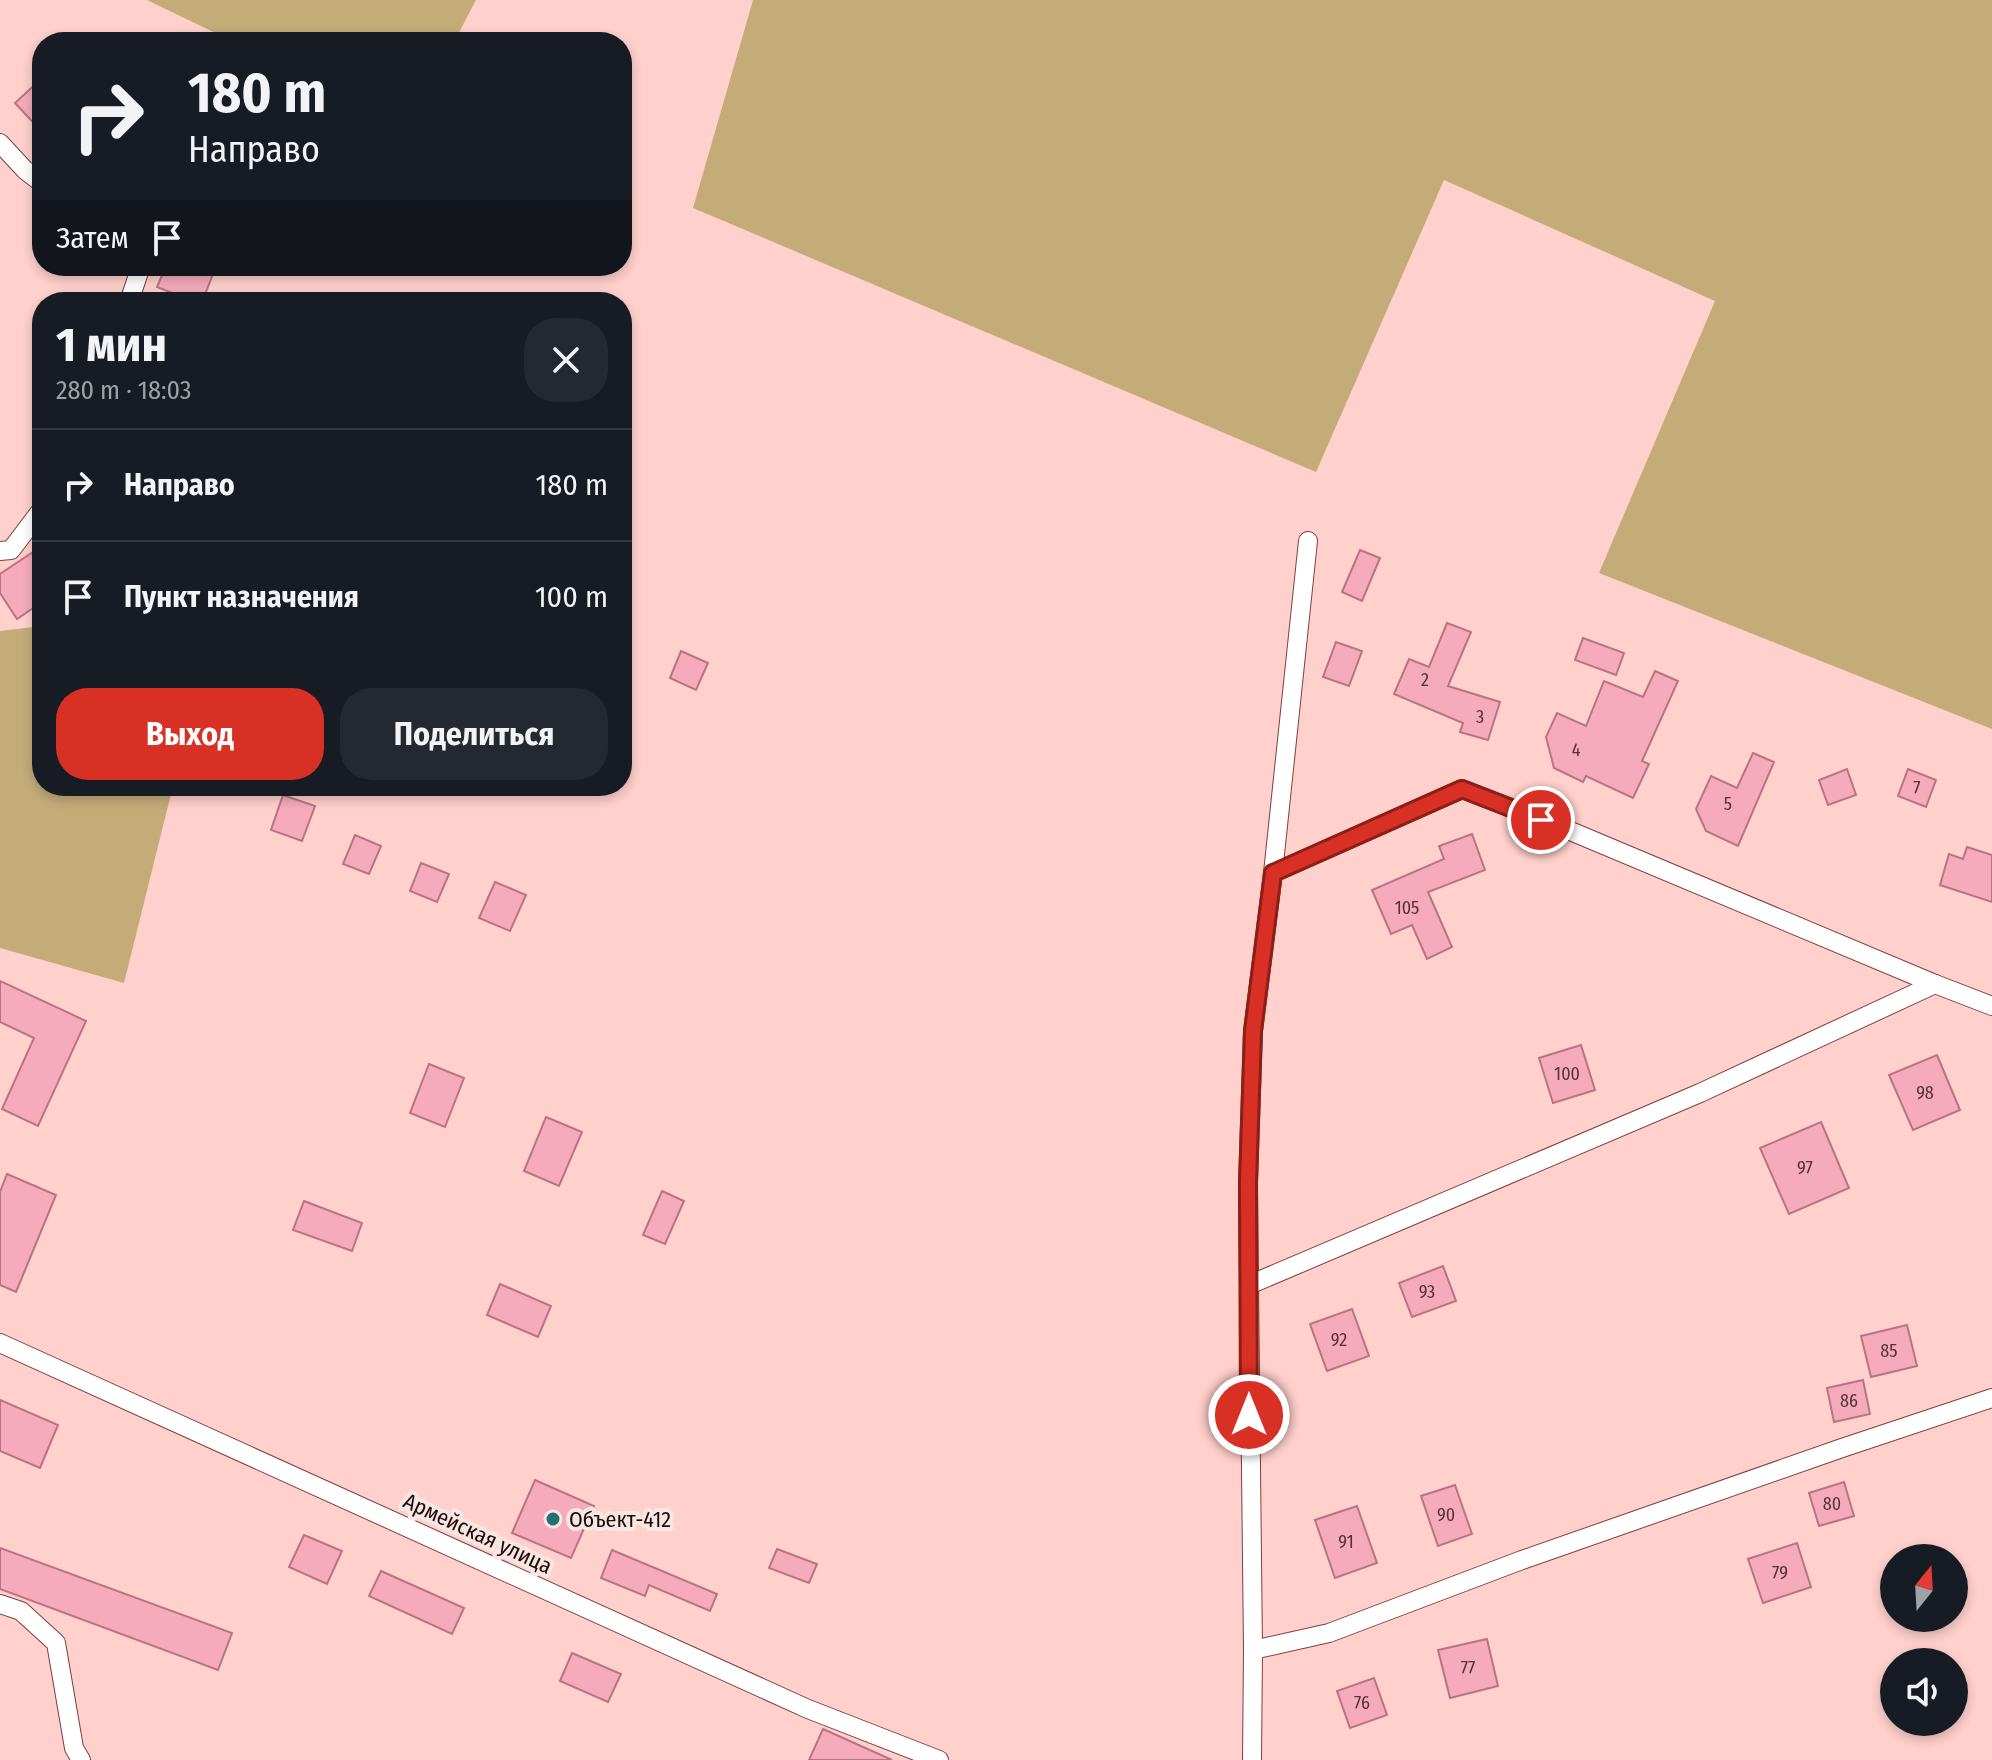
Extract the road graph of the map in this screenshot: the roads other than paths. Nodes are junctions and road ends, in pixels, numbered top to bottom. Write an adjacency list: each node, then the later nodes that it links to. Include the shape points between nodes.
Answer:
1 (0, 143): 2 (street)
2 (32, 175)
3 (32, 522): 5 (street, via 11,550)
4 (1308, 541): 6 (street)
5 (0, 551)
6 (1273, 873): 7 (street, via 1462,789); 9 (street, via 1253,1031)
7 (1935, 984): 8 (street); 9 (street, via 1700,1093)
8 (1992, 1006)
9 (1249, 1285): 13 (street)
10 (0, 1343): 15 (street, Армейская улица, via 808,1709)
11 (1992, 1398): 13 (street, via 1522,1560 1329,1633)
12 (0, 1604): 14 (street, via 21,1611 56,1643 74,1748)
13 (1253, 1650): 16 (street)
14 (81, 1760)
15 (939, 1760)
16 (1252, 1760)

